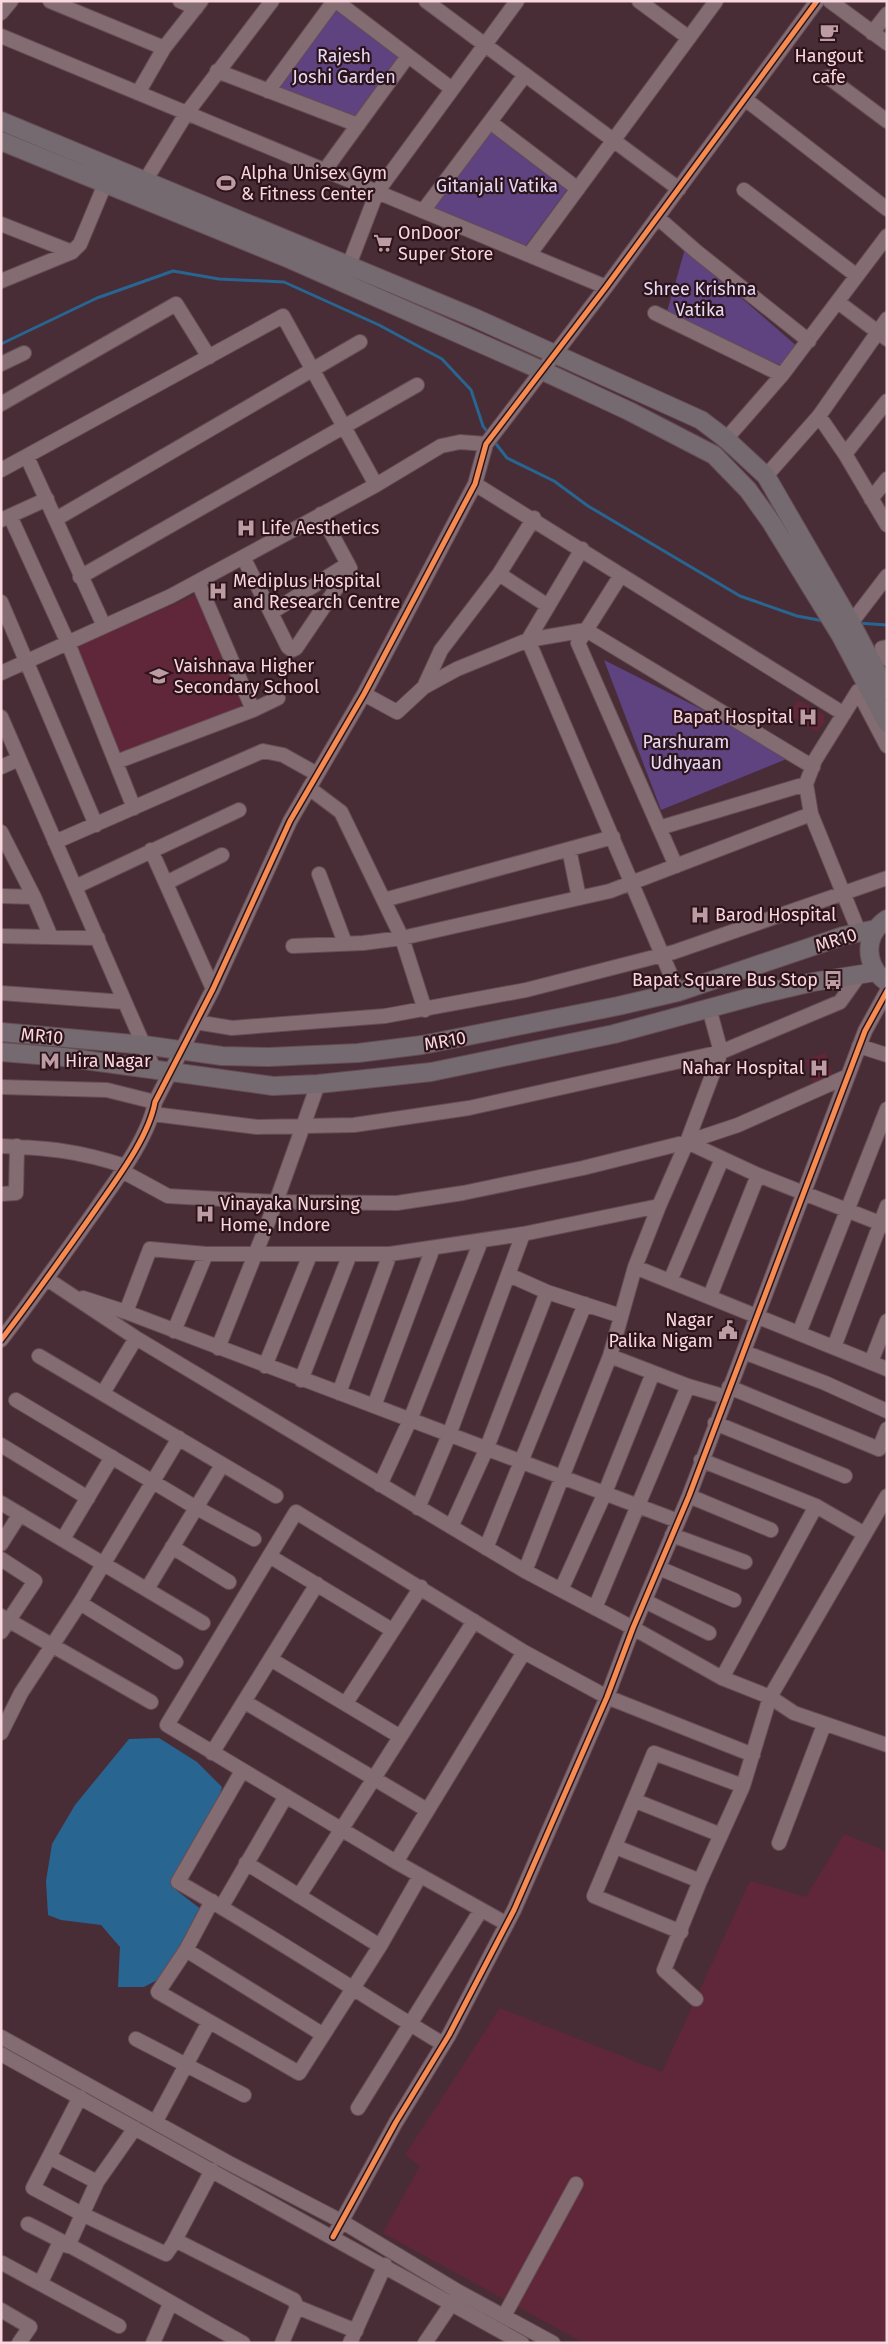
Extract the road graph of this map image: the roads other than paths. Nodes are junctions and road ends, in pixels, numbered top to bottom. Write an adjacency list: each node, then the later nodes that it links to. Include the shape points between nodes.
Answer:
1 (12, 1): 14 (street)
2 (50, 1): 21 (street)
3 (180, 1): 12 (street)
4 (272, 1): 23 (street)
5 (335, 1): 22 (street); 27 (street)
6 (426, 1): 13 (street)
7 (517, 1): 20 (street)
8 (716, 1): 18 (street)
9 (817, 1): 29 (street)
10 (830, 1): 16 (street)
11 (641, 2): 18 (street)
12 (198, 4): 21 (street)
13 (445, 7): 20 (street)
14 (1, 13)
15 (887, 14): 16 (street)
16 (872, 33): 19 (street)
17 (1, 36): 28 (street)
18 (689, 38): 35 (street)
19 (887, 43)
20 (485, 45): 24 (street); 26 (street)
21 (164, 48): 28 (street)
22 (408, 56): 26 (street); 34 (street)
23 (217, 71): 27 (street); 30 (street)
24 (525, 75): 33 (street); 35 (street)
25 (828, 77): 32 (street)
26 (452, 89): 43 (street)
27 (268, 91): 34 (street)
28 (138, 93): 30 (street)
29 (745, 99): 41 (street); 44 (street)
30 (186, 114): 37 (street); 38 (street)
31 (1, 121): 38 (main road)
32 (887, 121)
33 (490, 122): 40 (street); 45 (street)
34 (358, 125): 37 (street)
35 (613, 140): 40 (street); 41 (street)
36 (1, 141): 39 (main road)
37 (325, 170): 43 (street)
38 (145, 181): 51 (main road)
39 (105, 184): 49 (street, via 80,244); 66 (main road, via 292,260)
40 (578, 189): 50 (street)
41 (679, 189): 46 (street)
42 (744, 190): 52 (street)
43 (377, 192): 45 (street); 51 (street)
44 (887, 209)
45 (423, 211): 50 (street)
46 (658, 217): 54 (street); 59 (street, via 697,252)
47 (1, 224): 49 (street)
48 (887, 236): 52 (street)
49 (72, 252): 53 (street)
50 (529, 255): 54 (street)
51 (349, 265): 62 (main road)
52 (857, 276): 55 (street)
53 (1, 281)
54 (606, 287): 62 (street)
55 (838, 302): 58 (street); 59 (street)
56 (655, 313): 67 (street)
57 (887, 319): 58 (street)
58 (882, 336): 71 (street)
59 (809, 340): 67 (street)
60 (360, 342): 65 (street)
61 (24, 353): 64 (street)
62 (555, 354): 66 (street); 73 (main road, via 700,420)
63 (209, 357): 65 (street, via 283,316); 70 (street, via 176,304); 76 (street)
64 (1, 364)
65 (313, 370): 72 (street); 87 (street)
66 (542, 370): 74 (street); 100 (main road, via 714,455 748,490)
67 (782, 376): 73 (street)
68 (417, 386): 72 (street)
69 (887, 401): 75 (street)
70 (1, 404)
71 (819, 416): 75 (street); 78 (street)
72 (344, 427): 81 (street); 95 (street)
73 (726, 439): 78 (main road)
74 (486, 444): 80 (street); 81 (street, via 460,442 441,446)
75 (845, 454): 83 (street)
76 (27, 457): 77 (street); 82 (street)
77 (1, 470)
78 (766, 476): 100 (main road)
79 (887, 479): 83 (street)
80 (475, 484): 86 (street); 111 (street)
81 (376, 485): 84 (street)
82 (47, 499): 85 (street); 87 (street)
83 (872, 499): 88 (street)
84 (322, 514): 90 (street); 91 (street)
85 (6, 518): 104 (street)
86 (534, 518): 89 (street); 92 (street)
87 (56, 519): 95 (street)
88 (887, 525)
89 (582, 549): 93 (street); 98 (street)
90 (243, 557): 96 (street); 99 (street)
91 (348, 564): 99 (street); 99 (street, via 350,568 296,648 288,647)
92 (499, 574): 98 (street); 109 (street, via 441,650)
93 (621, 574): 102 (street); 114 (street)
94 (887, 576): 100 (street, via 864,606)
95 (80, 577): 101 (street)
96 (198, 582): 101 (street); 113 (street)
97 (1, 602): 107 (street)
98 (548, 606): 103 (street)
99 (272, 612)
100 (844, 624): 110 (main road); 116 (main road)
101 (104, 626): 104 (street)
102 (586, 630): 103 (street); 120 (street); 129 (street, via 578,642)
103 (528, 640): 109 (street, via 457,669); 131 (street)
104 (68, 643): 107 (street); 119 (street)
105 (887, 647): 106 (street, via 882,648)
106 (887, 659)
107 (26, 662): 108 (street); 128 (street)
108 (1, 673)
109 (424, 687): 111 (street, via 397,712)
110 (887, 691)
111 (364, 694): 122 (street)
112 (278, 698): 113 (street)
113 (253, 710): 119 (street)
114 (844, 714): 117 (street, via 858,691); 120 (street)
115 (1, 717): 118 (street)
116 (887, 722)
117 (887, 746)
118 (19, 759): 121 (street); 132 (street)
119 (116, 762): 125 (street)
120 (813, 766): 123 (street)
121 (1, 767)
122 (317, 774): 124 (street); 125 (street, via 283,755 263,751)
123 (806, 784): 127 (street); 129 (street)
124 (309, 788): 146 (street, via 341,812); 156 (street, via 290,821)
125 (134, 808): 128 (street)
126 (239, 810): 134 (street)
127 (811, 814): 136 (street); 142 (street)
128 (96, 825): 132 (street)
129 (659, 828): 136 (street)
130 (1, 832): 144 (street)
131 (613, 837): 133 (street); 139 (street)
132 (55, 842): 141 (street)
133 (569, 849): 145 (street); 146 (street)
134 (151, 850): 140 (street); 141 (street)
135 (222, 855): 140 (street)
136 (676, 866): 139 (street)
137 (319, 874): 152 (street)
138 (887, 878): 142 (street)
139 (632, 882): 145 (street); 154 (street)
140 (166, 883): 156 (street)
141 (75, 886): 150 (street)
142 (843, 893): 147 (street); 154 (street)
143 (1, 896): 144 (street)
144 (34, 898): 149 (street)
145 (579, 898): 151 (street)
146 (384, 900): 151 (street)
147 (874, 927): 155 (main road, via 869,946); 157 (main road, MR10)
148 (1, 936): 149 (street)
149 (50, 937): 150 (street)
150 (98, 938): 160 (street)
151 (402, 938): 152 (street); 162 (street)
152 (346, 944): 153 (street)
153 (293, 946)
154 (662, 955): 157 (street); 162 (street, via 526,990)
155 (874, 976): 161 (main road, MR10, via 814,982); 169 (street, via 840,1002)
156 (213, 989): 163 (street)
157 (678, 992): 167 (main road, MR10, via 489,1033 358,1053 269,1057 222,1056)
158 (887, 992): 166 (street, via 880,1000)
159 (1, 993): 160 (street)
160 (124, 1002): 165 (street)
161 (710, 1008): 169 (street); 173 (main road, MR10, via 614,1034 431,1072)
162 (425, 1010): 163 (street, via 232,1028)
163 (196, 1022): 167 (street)
164 (1, 1032): 165 (main road, MR10)
165 (144, 1045): 167 (main road, MR10); 171 (street)
166 (859, 1046): 170 (street); 172 (street)
167 (182, 1050): 171 (street)
168 (1, 1052): 171 (main road, MR10, via 63,1056)
169 (721, 1052): 177 (street, via 468,1108 354,1125); 178 (street)
170 (887, 1055)
171 (162, 1070): 173 (main road, MR10, via 273,1086); 175 (street)
172 (848, 1076): 178 (street, via 738,1126); 184 (street)
173 (318, 1084): 177 (street)
174 (1, 1087): 175 (street, via 107,1090)
175 (154, 1108): 177 (street, via 257,1127); 182 (street)
176 (887, 1109): 189 (street)
177 (305, 1126): 186 (street)
178 (687, 1142): 181 (street); 186 (street, via 463,1194 397,1203); 187 (street)
179 (1, 1146): 180 (street)
180 (17, 1146): 182 (street, via 86,1154); 185 (street, via 16,1194)
181 (722, 1159): 183 (street); 202 (street)
182 (124, 1169): 186 (street, via 168,1196); 201 (street)
183 (758, 1175): 184 (street); 205 (street)
184 (803, 1192): 189 (street); 209 (street)
185 (1, 1194)
186 (276, 1202): 195 (street)
187 (659, 1206): 191 (street); 199 (street)
188 (887, 1206): 190 (street)
189 (848, 1211): 190 (street); 212 (street)
190 (883, 1225): 215 (street)
191 (523, 1234): 192 (street); 200 (street)
192 (481, 1241): 193 (street); 232 (street)
193 (434, 1248): 197 (street); 230 (street)
194 (206, 1254): 195 (street); 207 (street, via 150,1249); 211 (street)
195 (255, 1254): 198 (street); 216 (street)
196 (350, 1254): 197 (street); 198 (street); 224 (street)
197 (390, 1254): 228 (street)
198 (310, 1255): 221 (street)
199 (635, 1267): 202 (street); 208 (street)
200 (509, 1275): 203 (street); 235 (street)
201 (47, 1279): 204 (street); 214 (street)
202 (670, 1282): 205 (street)
203 (547, 1292): 206 (street); 238 (street)
204 (66, 1293): 207 (street); 213 (street)
205 (710, 1296): 209 (street)
206 (585, 1304): 208 (street); 241 (street)
207 (126, 1312): 211 (street)
208 (621, 1316): 219 (street)
209 (757, 1317): 212 (street); 217 (street)
210 (887, 1321): 220 (street)
211 (174, 1331): 216 (street)
212 (799, 1333): 215 (street)
213 (136, 1338): 227 (street); 246 (street)
214 (1, 1340)
215 (834, 1347): 220 (street)
216 (218, 1348): 221 (street)
217 (744, 1352): 226 (street); 231 (street)
218 (39, 1356): 227 (street)
219 (610, 1356): 223 (street); 243 (street)
220 (870, 1362): 222 (street)
221 (265, 1366): 224 (street)
222 (887, 1369)
223 (653, 1373): 225 (street); 247 (street)
224 (301, 1380): 228 (street)
225 (688, 1386): 226 (street); 253 (street)
226 (727, 1392): 233 (street); 234 (street, via 879,1449)
227 (103, 1393): 236 (street)
228 (338, 1393): 230 (street)
229 (16, 1400): 239 (street)
230 (374, 1406): 232 (street)
231 (887, 1411)
232 (410, 1420): 235 (street); 246 (street)
233 (715, 1423): 240 (street); 244 (street)
234 (887, 1429)
235 (449, 1435): 238 (street); 256 (street)
236 (179, 1438): 242 (street); 245 (street)
237 (1, 1445): 251 (street)
238 (486, 1450): 241 (street); 259 (street)
239 (112, 1457): 245 (street); 251 (street)
240 (701, 1460): 249 (street); 254 (street)
241 (522, 1463): 243 (street); 267 (street)
242 (222, 1465): 248 (street); 255 (street)
243 (560, 1476): 247 (street); 273 (street)
244 (845, 1476)
245 (152, 1481): 255 (street); 270 (street)
246 (380, 1485): 256 (street)
247 (604, 1494): 253 (street); 278 (street)
248 (276, 1496)
249 (689, 1496): 258 (street); 260 (street)
250 (887, 1496): 261 (street)
251 (88, 1498): 263 (street)
252 (1, 1503): 257 (street)
253 (639, 1506): 258 (street); 282 (street)
254 (816, 1506): 261 (street); 293 (street)
255 (195, 1507): 264 (street); 266 (street)
256 (418, 1508): 259 (street)
257 (20, 1514): 263 (street); 265 (street)
258 (678, 1521): 262 (street)
259 (451, 1527): 267 (street)
260 (771, 1530)
261 (863, 1534): 295 (street)
262 (672, 1535): 271 (street); 272 (street)
263 (63, 1539): 270 (street)
264 (254, 1540)
265 (1, 1544)
266 (172, 1548): 274 (street); 277 (street)
267 (486, 1548): 273 (street)
268 (271, 1557): 275 (street); 276 (street, via 296,1512); 303 (street, via 167,1725)
269 (1, 1559): 284 (street, via 35,1580)
270 (103, 1562): 277 (street); 281 (street)
271 (745, 1562)
272 (659, 1568): 279 (street); 280 (street)
273 (525, 1571): 278 (street)
274 (229, 1582)
275 (317, 1584): 287 (street); 291 (street)
276 (421, 1587): 283 (street); 287 (street)
277 (147, 1589): 285 (street)
278 (561, 1590): 282 (street)
279 (734, 1600)
280 (645, 1601): 286 (street); 288 (street)
281 (80, 1603): 289 (street); 292 (street)
282 (595, 1608): 286 (street)
283 (474, 1620): 290 (street); 301 (street)
284 (4, 1623): 289 (street)
285 (203, 1623)
286 (633, 1628): 293 (street); 294 (street)
287 (392, 1630): 298 (street)
288 (709, 1633)
289 (53, 1646): 296 (street); 300 (street, via 21,1693)
290 (524, 1652): 294 (street); 310 (street)
291 (272, 1660): 297 (street); 298 (street)
292 (176, 1662)
293 (722, 1678): 295 (street)
294 (607, 1697): 304 (street); 322 (street)
295 (770, 1697): 299 (street, via 794,1713); 304 (street)
296 (151, 1702)
297 (245, 1702): 303 (street); 306 (street)
298 (346, 1703): 301 (street)
299 (824, 1725): 302 (street); 313 (street)
300 (1, 1733)
301 (399, 1736): 306 (street)
302 (887, 1745)
303 (212, 1753): 305 (street)
304 (753, 1755): 307 (street)
305 (242, 1772): 308 (street); 320 (street, via 178,1882)
306 (373, 1778): 310 (street); 311 (street)
307 (743, 1786): 309 (street, via 654,1753); 312 (street)
308 (286, 1796): 311 (street); 316 (street)
309 (636, 1801): 312 (street); 314 (street)
310 (427, 1810): 315 (street)
311 (341, 1828): 315 (street); 319 (street)
312 (721, 1835): 318 (street)
313 (779, 1843)
314 (616, 1847): 318 (street); 323 (street, via 594,1896)
315 (396, 1862): 317 (street)
316 (246, 1863): 319 (street); 320 (street)
317 (420, 1876): 321 (street); 324 (street)
318 (700, 1881): 323 (street)
319 (299, 1896): 324 (street)
320 (217, 1904): 325 (street); 326 (street)
321 (481, 1910): 322 (street); 329 (street)
322 (507, 1924): 333 (street)
323 (681, 1932): 327 (street, via 664,1970)
324 (380, 1946): 326 (street)
325 (186, 1950): 328 (street, via 158,1992); 330 (street)
326 (352, 1990): 329 (street); 330 (street)
327 (696, 1999)
328 (209, 2022): 330 (street, via 299,2073); 335 (street)
329 (409, 2024): 333 (street); 338 (street)
330 (322, 2034)
331 (1, 2036): 339 (street)
332 (136, 2039): 335 (street)
333 (443, 2044): 346 (street)
334 (1, 2054): 337 (street)
335 (185, 2064): 336 (street); 339 (street)
336 (244, 2095)
337 (80, 2098): 340 (street); 341 (street)
338 (358, 2108)
339 (156, 2121): 346 (street)
340 (135, 2128): 342 (street); 343 (street)
341 (49, 2157): 343 (street); 345 (street, via 33,2188)
342 (212, 2170): 348 (street); 349 (street)
343 (97, 2182): 345 (street)
344 (576, 2184): 358 (street)
345 (82, 2214): 349 (street, via 162,2254 169,2251); 350 (street)
346 (341, 2221): 348 (street); 354 (street)
347 (28, 2224): 350 (street)
348 (334, 2237): 352 (street)
349 (175, 2240): 356 (street, via 294,2300)
350 (64, 2244): 353 (street); 355 (street)
351 (2, 2262): 353 (street)
352 (385, 2265): 354 (street); 360 (street)
353 (41, 2282): 359 (street)
354 (455, 2298): 358 (street); 365 (street); 366 (street)
355 (170, 2304): 362 (street); 363 (street)
356 (297, 2306): 360 (street); 364 (street)
357 (1, 2310): 361 (street, via 30,2327)
358 (504, 2316): 367 (street)
359 (119, 2326)
360 (353, 2337)
361 (19, 2343)
362 (152, 2343)
363 (243, 2343)
364 (282, 2343)
365 (426, 2343)
366 (522, 2343)
367 (553, 2343)

